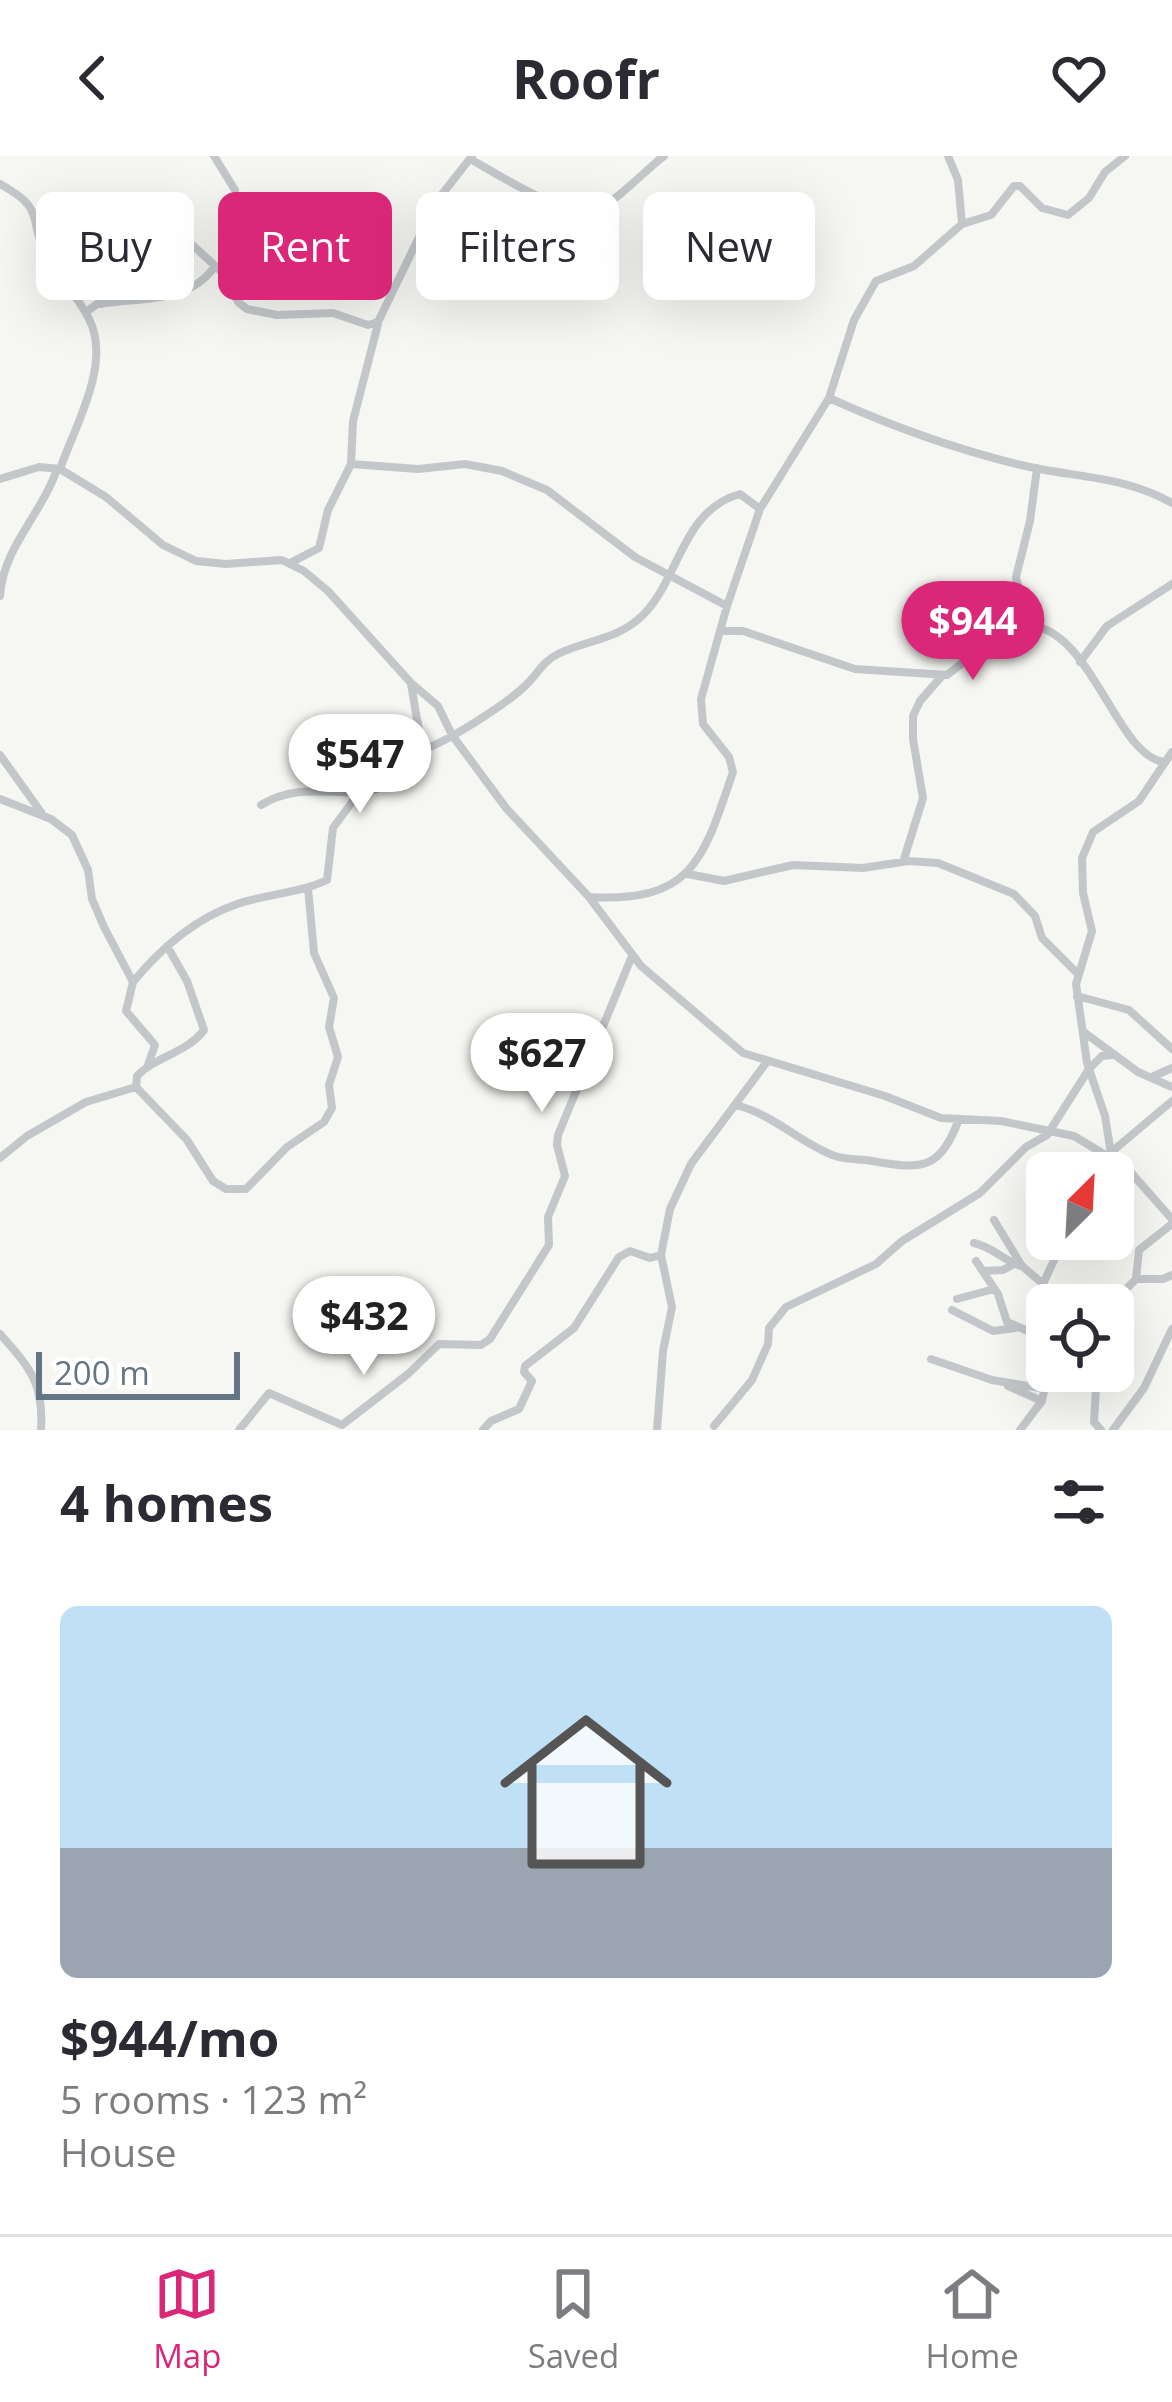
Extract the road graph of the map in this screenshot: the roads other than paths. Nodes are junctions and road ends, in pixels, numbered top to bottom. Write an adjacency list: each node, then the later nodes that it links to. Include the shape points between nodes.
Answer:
1 (214, 156): 7 (street)
2 (664, 156): 5 (street, via 610,202 586,211)
3 (948, 156): 8 (street)
4 (1125, 156): 8 (street, via 1068,215 1042,208 1014,186 991,215)
5 (471, 158): 12 (street, via 436,202)
6 (0, 184): 11 (street, via 34,209 44,252)
7 (235, 190)
8 (962, 224): 13 (street, via 914,266 876,281)
9 (215, 266): 10 (street, via 178,294); 10 (street, via 171,230 148,266); 12 (street, via 254,312)
10 (98, 304): 11 (street)
11 (86, 312): 16 (street, via 96,358)
12 (378, 322): 14 (street, via 353,421)
13 (829, 398): 15 (street, via 904,432); 19 (street)
14 (351, 464): 20 (street, via 319,548); 21 (street, via 502,471 554,494)
15 (1037, 468): 18 (street, via 1127,482); 25 (street, via 1016,577)
16 (59, 469): 17 (street); 20 (street, via 196,561); 23 (street, via 5,563)
17 (0, 479)
18 (1172, 503)
19 (760, 509): 21 (street, via 740,494 715,505); 24 (street)
20 (292, 562): 29 (street)
21 (668, 575): 24 (street); 30 (street, via 643,615 607,638 552,656 515,694)
22 (1172, 584): 27 (street, via 1107,626)
23 (0, 596)
24 (727, 606): 26 (street)
25 (1024, 625): 27 (street, via 1049,630); 28 (street)
26 (719, 632): 28 (street, via 743,631 855,669); 40 (street, via 700,712 733,772)
27 (1080, 662): 34 (street, via 1145,755)
28 (941, 677): 39 (street, via 913,716 924,795)
29 (410, 683): 30 (street, via 438,706); 31 (street)
30 (452, 735): 31 (street); 42 (street)
31 (422, 750): 35 (street, via 393,785)
32 (1172, 752): 34 (street)
33 (0, 755): 38 (street)
34 (1165, 762): 45 (street, via 1146,794 1085,846 1082,893 1092,931)
35 (358, 794): 37 (street, via 293,791); 41 (street, via 331,834 329,878)
36 (0, 799): 38 (street)
37 (261, 806)
38 (42, 814): 46 (street, via 72,836)
39 (903, 862): 40 (street, via 793,865 724,881); 45 (street, via 947,865 1010,891)
40 (688, 874): 42 (street, via 651,894)
41 (308, 888): 43 (street, via 235,905); 56 (street, via 314,953 334,998 329,1027 338,1057 327,1118 246,1189 226,1189)
42 (589, 897): 44 (street)
43 (166, 946): 46 (street); 52 (street, via 204,1030)
44 (632, 956): 51 (street, via 732,1046); 94 (street, via 558,1135 566,1176 548,1216 549,1246 490,1339 440,1344 342,1425 269,1393)
45 (1076, 972): 47 (street)
46 (133, 982): 52 (street, via 126,1007 155,1045)
47 (1078, 996): 48 (street); 49 (street, via 1129,1010)
48 (1084, 1032): 50 (street); 54 (street)
49 (1172, 1049)
50 (1112, 1055): 54 (street); 55 (street)
51 (766, 1063): 59 (street); 60 (street)
52 (148, 1065): 56 (street)
53 (1172, 1068): 55 (street)
54 (1089, 1069): 61 (street); 63 (street)
55 (1152, 1076): 57 (street)
56 (136, 1087): 65 (street, via 86,1102)
57 (1172, 1087)
58 (1172, 1101): 64 (street)
59 (736, 1105): 60 (street, via 835,1155 904,1166 938,1157); 70 (street, via 683,1176)
60 (959, 1119): 61 (street)
61 (1049, 1130): 62 (street); 92 (street, via 956,1210 871,1267 787,1307 769,1328 752,1380)
62 (1104, 1152)
63 (1110, 1152)
64 (1115, 1152)
65 (0, 1158)
66 (1134, 1175): 68 (street)
67 (994, 1220): 73 (street)
68 (1172, 1222): 76 (street, via 1139,1250)
69 (974, 1243): 73 (street)
70 (662, 1255): 95 (street, via 619,1257 574,1328 525,1366 532,1381 524,1403); 96 (street, via 671,1307)
71 (1054, 1260): 77 (street)
72 (976, 1261): 74 (street)
73 (1018, 1265): 74 (street); 77 (street)
74 (983, 1271): 79 (street)
75 (1172, 1276): 76 (street)
76 (1136, 1279): 78 (street)
77 (1042, 1283)
78 (1131, 1284)
79 (994, 1288): 80 (street); 82 (street)
80 (957, 1299)
81 (952, 1310): 82 (street, via 993,1331)
82 (1016, 1327): 84 (street)
83 (1172, 1329): 99 (street)
84 (1026, 1331)
85 (0, 1334): 93 (street, via 42,1393)
86 (932, 1359): 87 (street)
87 (1001, 1382): 88 (street); 91 (street)
88 (1026, 1386)
89 (1045, 1392): 91 (street)
90 (1096, 1392): 98 (street)
91 (1042, 1401): 97 (street)
92 (715, 1426)
93 (41, 1430)
94 (239, 1430)
95 (484, 1430)
96 (657, 1430)
97 (1020, 1430)
98 (1101, 1430)
99 (1113, 1430)

